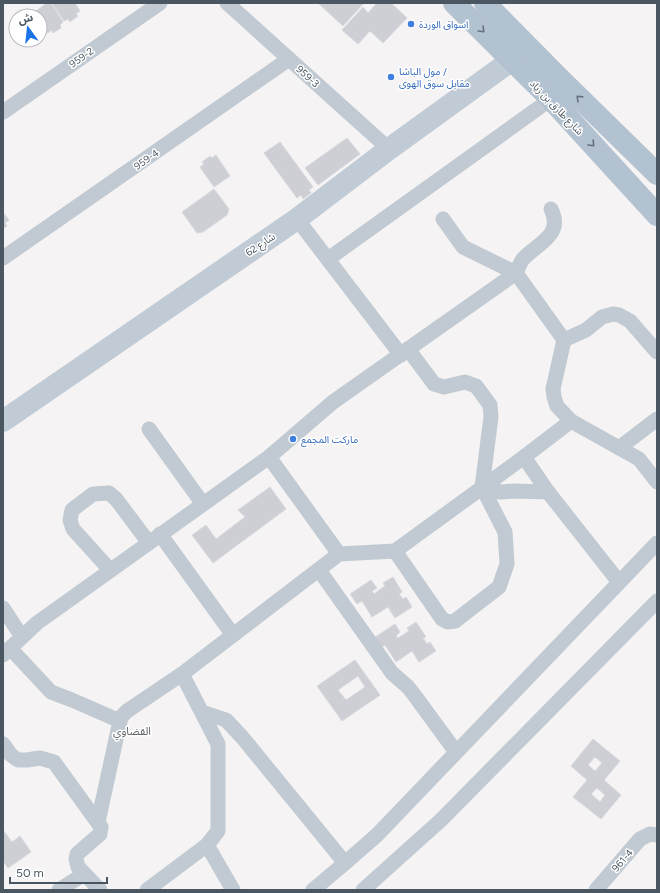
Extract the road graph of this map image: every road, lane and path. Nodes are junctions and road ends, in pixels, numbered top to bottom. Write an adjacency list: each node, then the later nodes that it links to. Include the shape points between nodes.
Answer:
1 (160, 3): 8 (street, 959-2)
2 (227, 3): 5 (street, 959-3)
3 (454, 3): 6 (main road, شارع طارق بن زياد, one-way to 6)
4 (485, 3): 10 (main road, one-way to 4)
5 (290, 59): 9 (street, 959-3); 15 (street, 959-4)
6 (512, 60): 7 (main road, شارع طارق بن زياد); 9 (street, شارع 62)
7 (551, 99): 12 (main road, شارع طارق بن زياد, one-way to 12); 16 (street)
8 (3, 112)
9 (390, 149): 13 (street, شارع 62)
10 (657, 174)
11 (550, 208): 17 (street, via 554,215 554,225 549,238 522,260)
12 (653, 210)
13 (297, 219): 16 (street); 22 (street, شارع 62)
14 (443, 219): 17 (street, via 463,247)
15 (3, 258)
16 (328, 259): 19 (street)
17 (516, 274): 18 (street); 19 (street)
18 (564, 340): 20 (street, via 586,330 602,317 613,314 630,321); 23 (street, via 553,389 557,406)
19 (405, 352): 26 (street, via 333,402); 29 (street, via 434,384 444,387 465,382 476,386 490,405)
20 (657, 352)
21 (657, 419): 25 (street)
22 (3, 421)
23 (571, 421): 25 (street); 27 (street)
24 (149, 429): 31 (street)
25 (619, 448): 28 (street, via 639,459)
26 (269, 457): 31 (street); 35 (street)
27 (524, 457): 29 (street); 30 (street)
28 (657, 482)
29 (483, 488): 30 (street, via 501,492); 34 (street); 34 (street, via 505,532 507,564 499,587 455,620 448,622 442,619)
30 (548, 492): 38 (street)
31 (203, 504): 32 (street)
32 (154, 539): 36 (street); 36 (street, via 109,493 93,494 72,510 70,520 73,529); 41 (street)
33 (657, 543): 38 (street)
34 (395, 551): 35 (street)
35 (340, 554): 37 (street)
36 (110, 570): 42 (street, via 37,623)
37 (319, 570): 41 (street); 48 (street, via 392,673 408,687)
38 (619, 582): 48 (street)
39 (657, 601): 59 (street, via 440,820)
40 (3, 608): 42 (street)
41 (233, 635): 44 (street)
42 (22, 637): 43 (street)
43 (7, 652): 46 (street, via 51,692)
44 (182, 674): 45 (street); 46 (street, via 127,711)
45 (202, 712): 51 (street, via 218,744 218,831); 52 (street, via 226,720)
46 (120, 721): 49 (street)
47 (3, 744): 49 (street, via 18,760 40,758 54,762)
48 (456, 752): 52 (street, via 377,835)
49 (98, 822): 53 (street, via 101,827 100,834 77,854 78,867)
50 (654, 834): 60 (street, 961-4, via 640,839)
51 (207, 845): 56 (street); 57 (street)
52 (345, 863): 58 (street)
53 (84, 874): 54 (street); 55 (street)
54 (59, 890)
55 (100, 890)
56 (147, 890)
57 (233, 890)
58 (313, 890)
59 (363, 890)
60 (596, 890)

